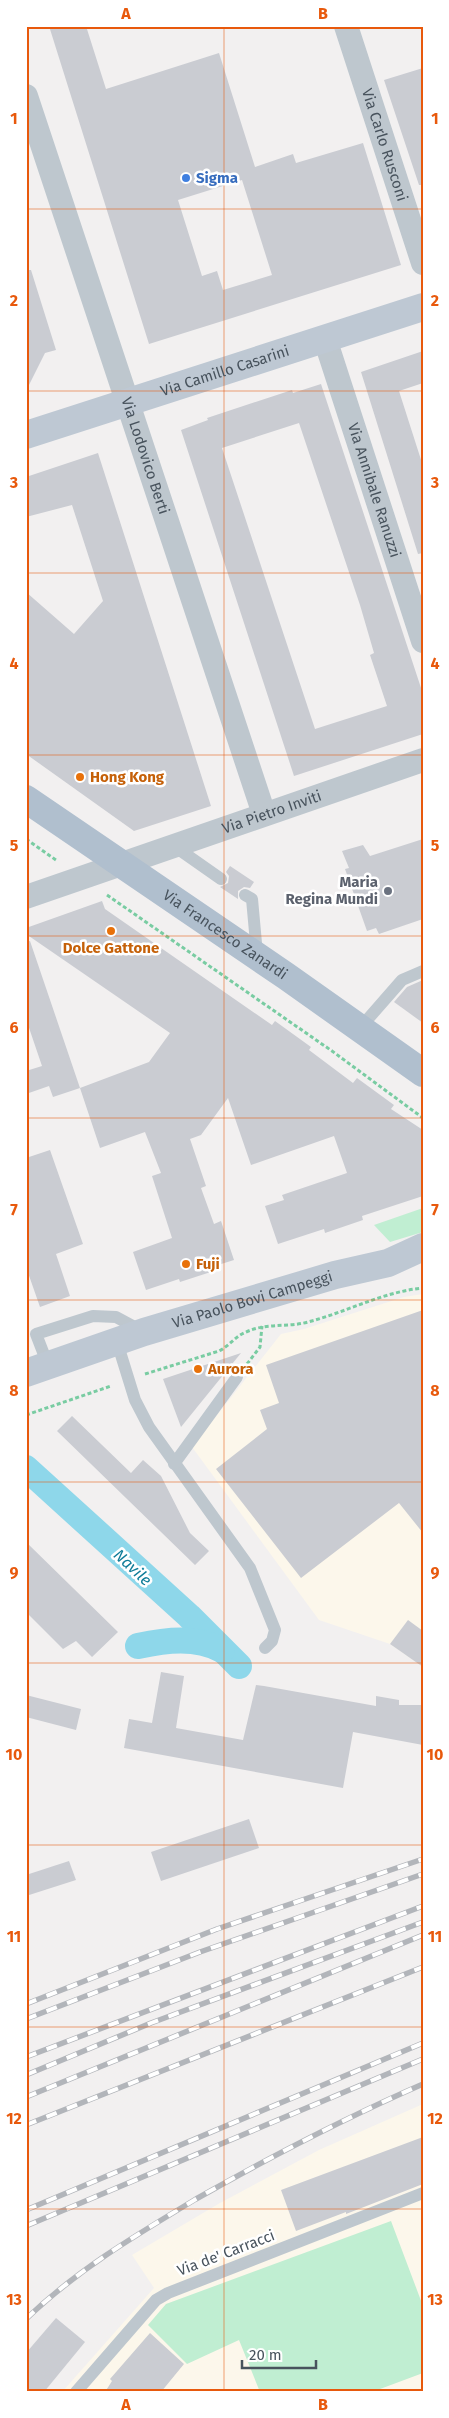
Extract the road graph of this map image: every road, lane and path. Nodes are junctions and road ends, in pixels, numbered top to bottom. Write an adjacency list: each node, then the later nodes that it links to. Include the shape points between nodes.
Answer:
1 (346, 26): 3 (street, Via Carlo Rusconi)
2 (26, 96): 6 (street, Via Lodovico Berti)
3 (423, 262)
4 (423, 307): 5 (street, Via Camillo Casarini)
5 (325, 339): 6 (street, Via Camillo Casarini); 8 (street, Via Annibale Ranuzzi)
6 (127, 403): 7 (street, Via Camillo Casarini); 11 (street, Via Lodovico Berti)
7 (26, 435)
8 (423, 641)
9 (423, 760): 11 (street, Via Pietro Inviti)
10 (26, 799): 15 (main road, Via Francesco Zanardi)
11 (264, 814): 13 (street, Via Pietro Inviti)
12 (26, 839): 14 (path)
13 (174, 846): 15 (street, Via Pietro Inviti); 16 (lane)
14 (58, 861)
15 (121, 865): 19 (street, Via Pietro Inviti); 20 (main road, Via Francesco Zanardi)
16 (221, 879)
17 (104, 893): 24 (path)
18 (245, 895): 20 (lane, via 252,899)
19 (26, 897)
20 (257, 957): 22 (main road, Via Francesco Zanardi)
21 (423, 971): 22 (lane, via 402,980)
22 (360, 1028): 23 (main road, Via Francesco Zanardi)
23 (423, 1073)
24 (423, 1118)
25 (423, 1247): 26 (street, Via Paolo Bovi Campeggi)
26 (388, 1263): 27 (street, Via Paolo Bovi Campeggi); 30 (street, Via Paolo Bovi Campeggi)
27 (423, 1269)
28 (423, 1288): 29 (path, via 400,1290 308,1322)
29 (262, 1326): 33 (path, via 242,1334 230,1346 219,1351); 34 (path, via 260,1347)
30 (144, 1332): 31 (street, Via Paolo Bovi Campeggi); 32 (lane, via 116,1317 93,1316 36,1334)
31 (117, 1342): 32 (street, Via Paolo Bovi Campeggi); 37 (lane, via 142,1415)
32 (37, 1369)
33 (141, 1376)
34 (237, 1377): 37 (lane)
35 (116, 1384): 36 (path)
36 (26, 1415)
37 (174, 1464): 38 (lane, via 250,1568 275,1630 272,1641)
38 (265, 1648)
39 (423, 2193): 40 (lane, Via de' Carracci, via 168,2293 156,2300)
40 (76, 2392)

